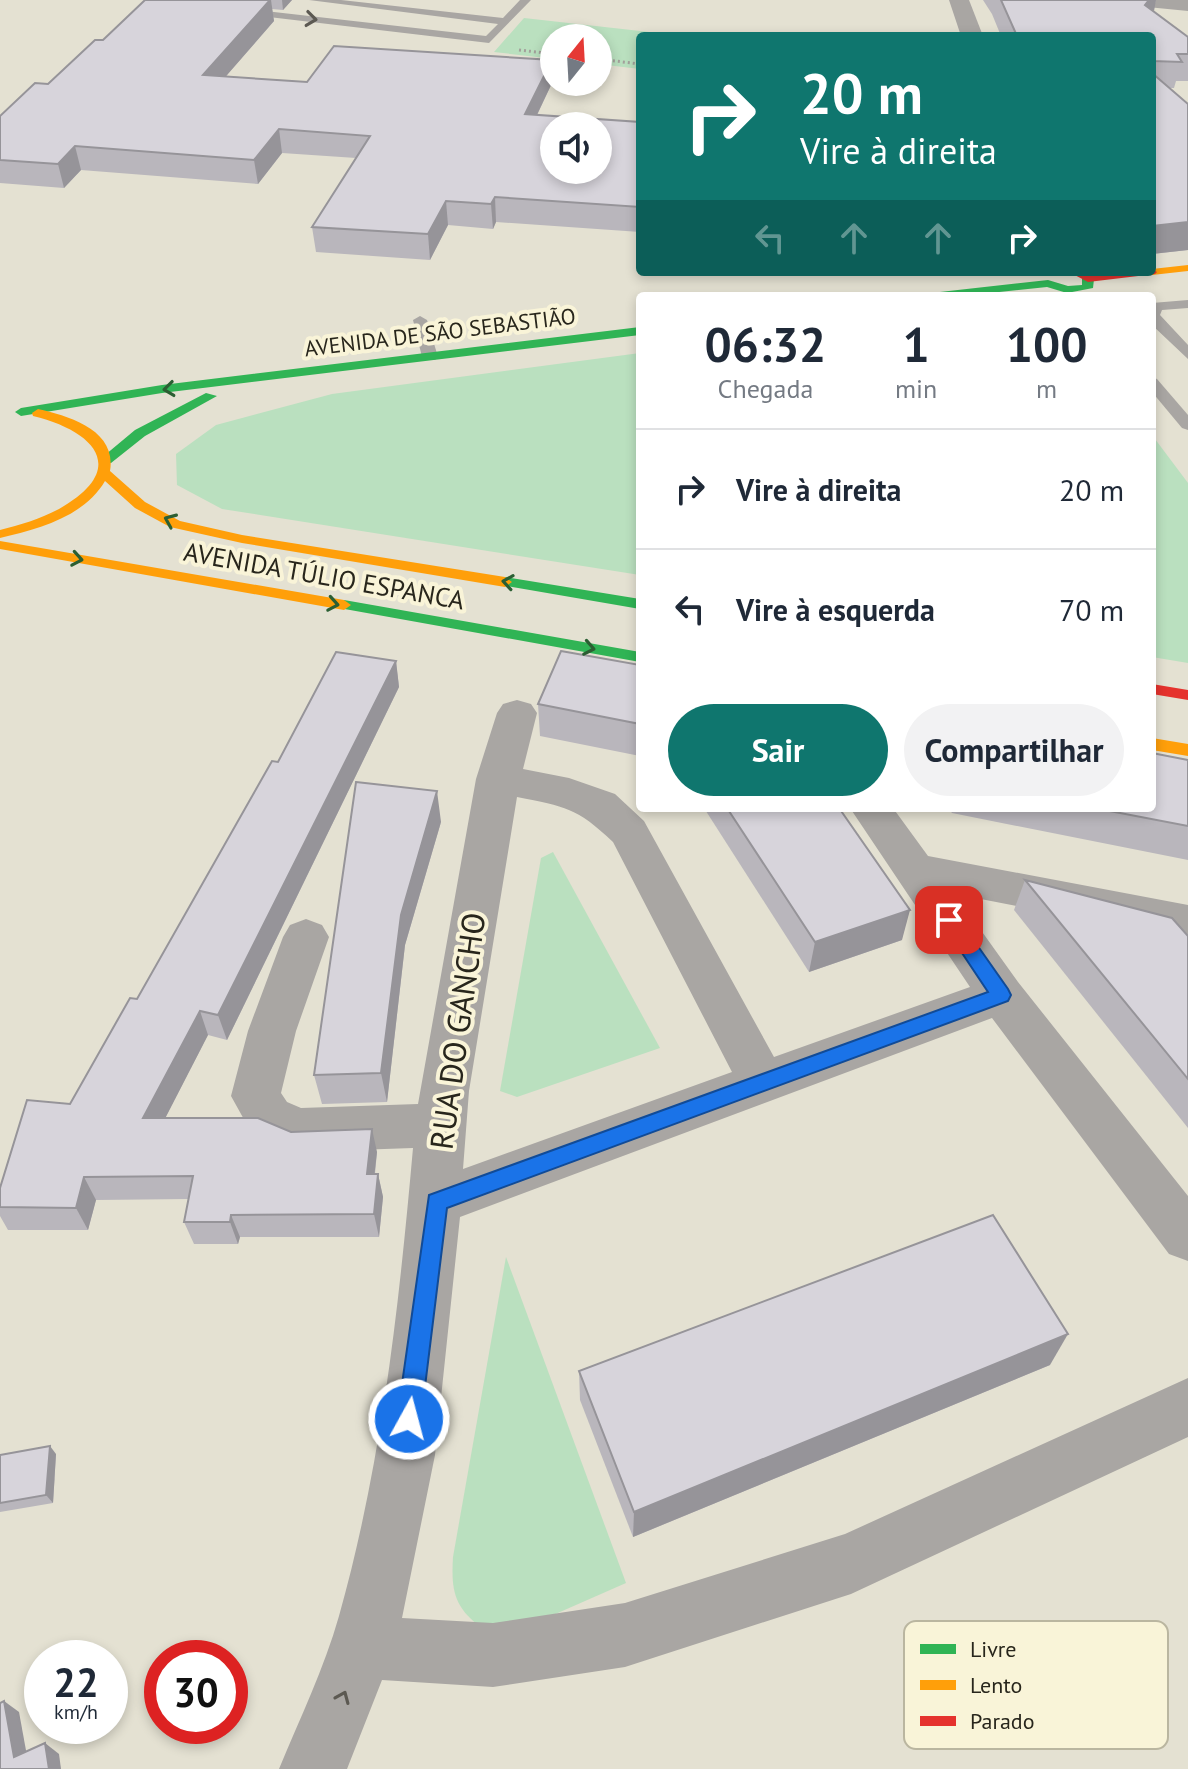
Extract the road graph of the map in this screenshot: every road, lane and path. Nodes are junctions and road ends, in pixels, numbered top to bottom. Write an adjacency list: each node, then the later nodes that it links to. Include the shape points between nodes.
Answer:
1 (232, 0): 7 (lane, one-way to 7, via 221,9 489,40)
2 (314, 0): 7 (lane)
3 (526, 0): 7 (lane)
4 (959, 0): 8 (street)
5 (1137, 0): 6 (street)
6 (1188, 5)
7 (506, 22)
8 (971, 32)
9 (612, 61): 10 (path)
10 (636, 64)
11 (1188, 268): 12 (main road)
12 (1156, 272)
13 (1128, 276): 15 (main road)
14 (1051, 277): 15 (main road, via 1064,290); 16 (main road)
15 (1080, 284)
16 (956, 292)
17 (1188, 304): 18 (lane)
18 (1156, 308)
19 (420, 320): 23 (lane)
20 (1156, 320): 22 (lane)
21 (636, 331): 23 (main road, AVENIDA DE SÃO SEBASTIÃO)
22 (1188, 354)
23 (430, 357): 24 (main road, AVENIDA DE SÃO SEBASTIÃO)
24 (246, 381): 27 (main road, AVENIDA DE SÃO SEBASTIÃO, one-way to 27); 30 (main road, AVENIDA DE SÃO SEBASTIÃO, via 140,433)
25 (1156, 385): 26 (lane)
26 (1181, 407): 29 (lane)
27 (21, 412): 28 (main road, AVENIDA TÚLIO ESPANCA); 30 (main road, AVENIDA TÚLIO ESPANCA, via 76,421 95,433)
28 (1, 413)
29 (1188, 425)
30 (105, 466): 31 (main road, via 90,492 67,510); 33 (main road, AVENIDA TÚLIO ESPANCA, one-way to 30, via 175,524 140,505)
31 (0, 534)
32 (0, 545): 34 (main road, AVENIDA TÚLIO ESPANCA, one-way to 34)
33 (636, 603)
34 (636, 656)
35 (1156, 690): 36 (main road)
36 (1188, 695)
37 (517, 713): 40 (street, RUA DO GANCHO)
38 (1156, 745): 39 (main road)
39 (1188, 750)
40 (497, 779): 46 (street, via 569,793 600,805 629,832); 47 (street, RUA DO GANCHO)
41 (874, 812): 42 (street)
42 (915, 870): 43 (street); 45 (street)
43 (1188, 922)
44 (306, 937): 47 (street, via 272,1031 256,1096 269,1117 298,1130)
45 (1001, 995): 46 (street); 49 (street)
46 (762, 1082): 48 (street)
47 (440, 1125): 48 (street, RUA DO GANCHO)
48 (437, 1202): 51 (street, RUA DO GANCHO, via 405,1450)
49 (1188, 1237)
50 (1188, 1407): 51 (street, via 851,1563 625,1635 493,1655)
51 (361, 1646): 52 (street, RUA DO GANCHO, one-way to 51)
52 (313, 1769)

